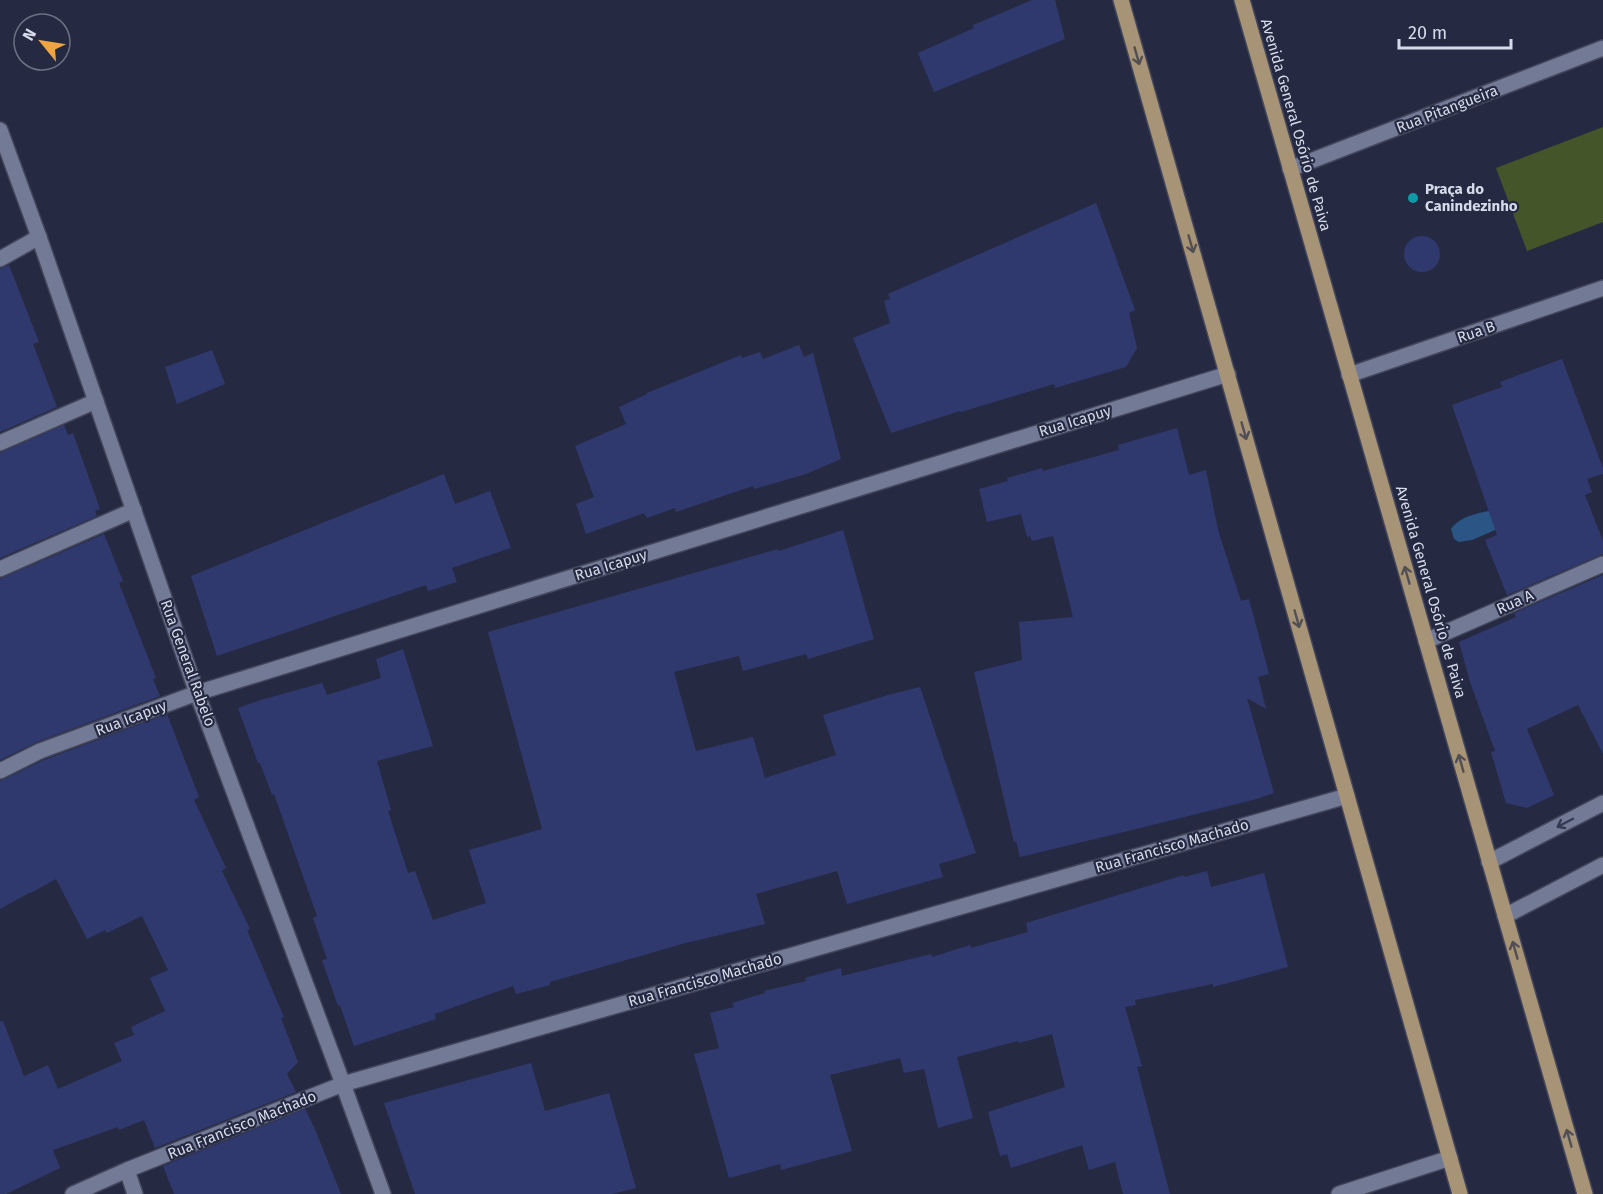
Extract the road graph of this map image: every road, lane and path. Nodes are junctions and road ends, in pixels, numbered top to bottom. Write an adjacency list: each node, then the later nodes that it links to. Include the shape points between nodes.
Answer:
1 (1121, 0): 9 (main road, one-way to 9)
2 (1242, 0): 5 (main road, Avenida General Osório de Paiva)
3 (1603, 48): 5 (street, Rua Pitangueira)
4 (0, 130): 6 (street, Rua General Rabelo)
5 (1290, 170): 10 (main road, Avenida General Osório de Paiva)
6 (39, 237): 7 (street); 11 (street, Rua General Rabelo)
7 (0, 258)
8 (1603, 288): 10 (street, Rua B)
9 (1228, 374): 17 (street, Rua Icapuy); 19 (main road, one-way to 19)
10 (1349, 375): 16 (main road, Avenida General Osório de Paiva, one-way to 10)
11 (96, 401): 12 (street); 13 (street, Rua General Rabelo)
12 (0, 444)
13 (134, 510): 15 (street); 17 (street, Rua General Rabelo)
14 (1603, 564): 16 (street, Rua A)
15 (0, 569)
16 (1426, 641): 21 (main road, Avenida General Osório de Paiva, one-way to 16)
17 (197, 693): 18 (street, Rua Icapuy); 24 (street, Rua General Rabelo)
18 (0, 771)
19 (1347, 795): 24 (street, Rua Francisco Machado); 25 (main road)
20 (1603, 802): 21 (street, one-way to 21)
21 (1489, 862): 23 (main road, Avenida General Osório de Paiva)
22 (1603, 865): 23 (street)
23 (1505, 916): 32 (main road, Avenida General Osório de Paiva, one-way to 23)
24 (344, 1084): 26 (street, Rua Francisco Machado); 29 (street, Rua General Rabelo)
25 (1450, 1158): 30 (street); 31 (main road)
26 (127, 1170): 27 (street, Rua Francisco Machado); 28 (street)
27 (73, 1194)
28 (135, 1194)
29 (383, 1194)
30 (1339, 1194)
31 (1460, 1194)
32 (1585, 1194)

